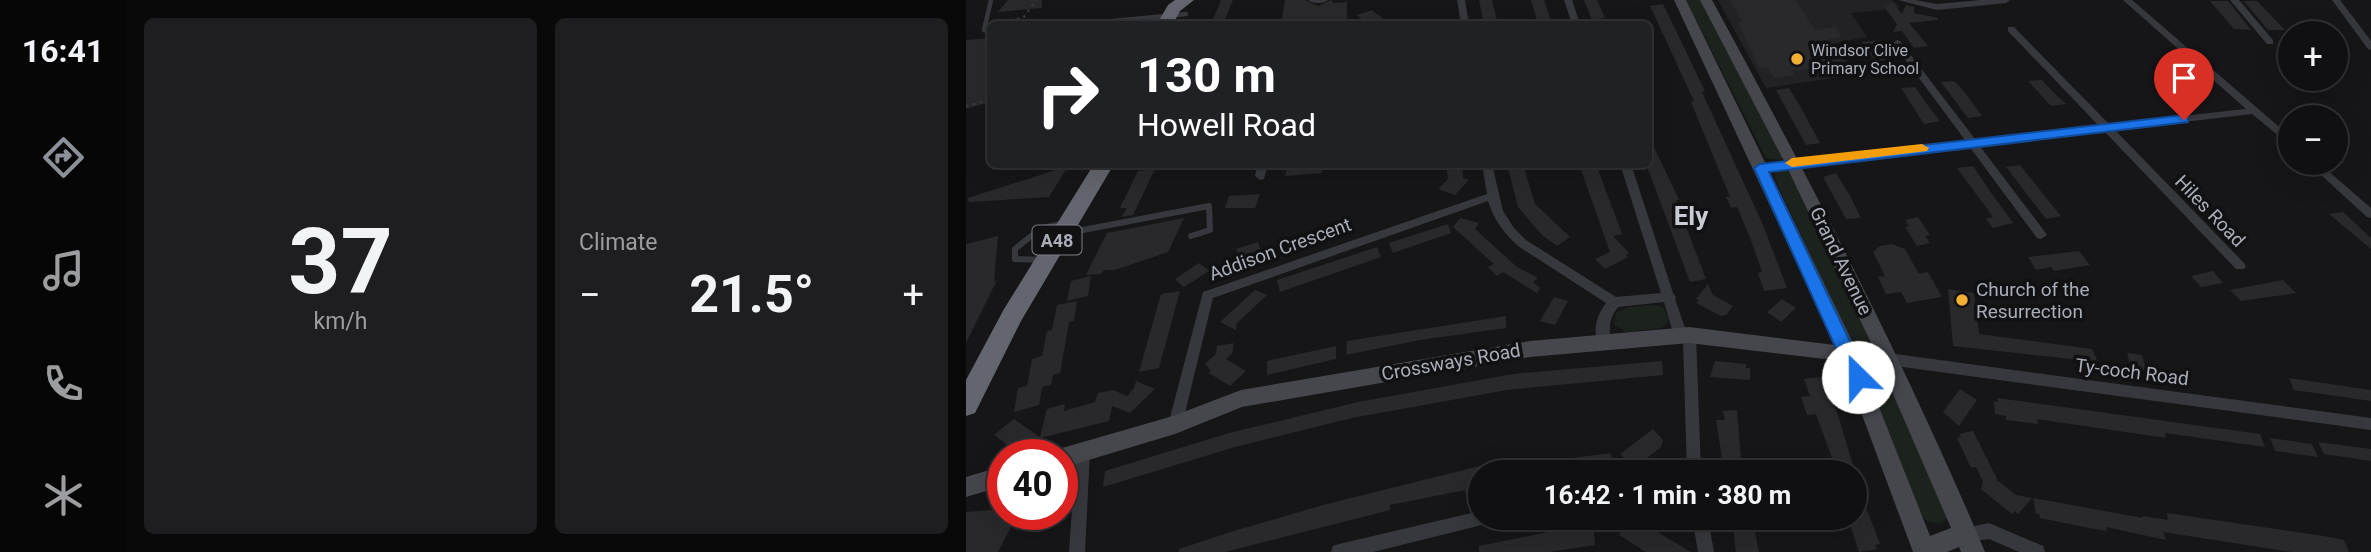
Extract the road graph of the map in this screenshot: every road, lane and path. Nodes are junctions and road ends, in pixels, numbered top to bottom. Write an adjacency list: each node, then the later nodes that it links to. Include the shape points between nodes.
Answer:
1 (991, 0): 16 (lane)
2 (1042, 0): 14 (path)
3 (1312, 0): 4 (street)
4 (1324, 0)
5 (1461, 0): 19 (street)
6 (1568, 0): 20 (street)
7 (1679, 0): 37 (street, Grand Avenue)
8 (1706, 0): 33 (street, Grand Avenue)
9 (1902, 0): 10 (street, via 1937,7)
10 (2007, 0)
11 (2127, 0): 29 (street)
12 (2234, 0): 24 (street)
13 (2336, 0): 26 (street)
14 (1035, 1): 17 (path, via 1023,18)
15 (1178, 13): 18 (lane)
16 (987, 21)
17 (996, 21)
18 (1108, 21)
19 (1464, 21)
20 (1575, 21)
21 (987, 22): 23 (lane)
22 (2011, 29): 30 (street, Hiles Road)
23 (987, 30)
24 (2270, 42)
25 (1897, 43): 32 (street)
26 (2371, 47)
27 (987, 101): 28 (path)
28 (966, 106)
29 (2254, 111): 30 (street); 31 (street)
30 (2106, 128): 32 (street); 45 (street, Hiles Road)
31 (2278, 132)
32 (1973, 143): 33 (street); 42 (street)
33 (1793, 163): 37 (street); 51 (street, Grand Avenue)
34 (1102, 168): 41 (highway, A48)
35 (1488, 168): 39 (street)
36 (1626, 168): 46 (street)
37 (1760, 168): 50 (street, Grand Avenue)
38 (2327, 175): 40 (street)
39 (1492, 196): 47 (street, via 1501,218 1516,236); 54 (street, Addison Crescent, via 1207,295)
40 (2371, 214)
41 (1065, 228): 43 (lane, via 1209,206 1210,230); 44 (highway, A48); 44 (lane, via 1040,229 1015,248 1015,258)
42 (2041, 235)
43 (1191, 236)
44 (1045, 260): 52 (highway, A48)
45 (2240, 266)
46 (1670, 297): 47 (street); 48 (street)
47 (1614, 302): 49 (street, via 1603,317)
48 (1685, 336): 49 (street, Crossways Road); 50 (street, Crossways Road); 57 (street)
49 (1603, 342): 54 (street, Crossways Road, via 1530,349 1241,399)
50 (1849, 354): 51 (street); 63 (street, Grand Avenue)
51 (1888, 359): 53 (street, Ty-coch Road); 62 (street, Grand Avenue)
52 (966, 405)
53 (2371, 424)
54 (1175, 425): 55 (street, Crossways Road)
55 (1083, 451): 56 (street, Crossways Road); 64 (street)
56 (1078, 453)
57 (1693, 460)
58 (987, 481): 59 (street)
59 (966, 487)
60 (1468, 522): 65 (street)
61 (1702, 530): 66 (street)
62 (1969, 543): 63 (street, Grand Avenue); 67 (street, via 1989,531)
63 (1924, 550)
64 (1077, 552)
65 (1339, 552)
66 (1706, 552)
67 (2037, 552)

